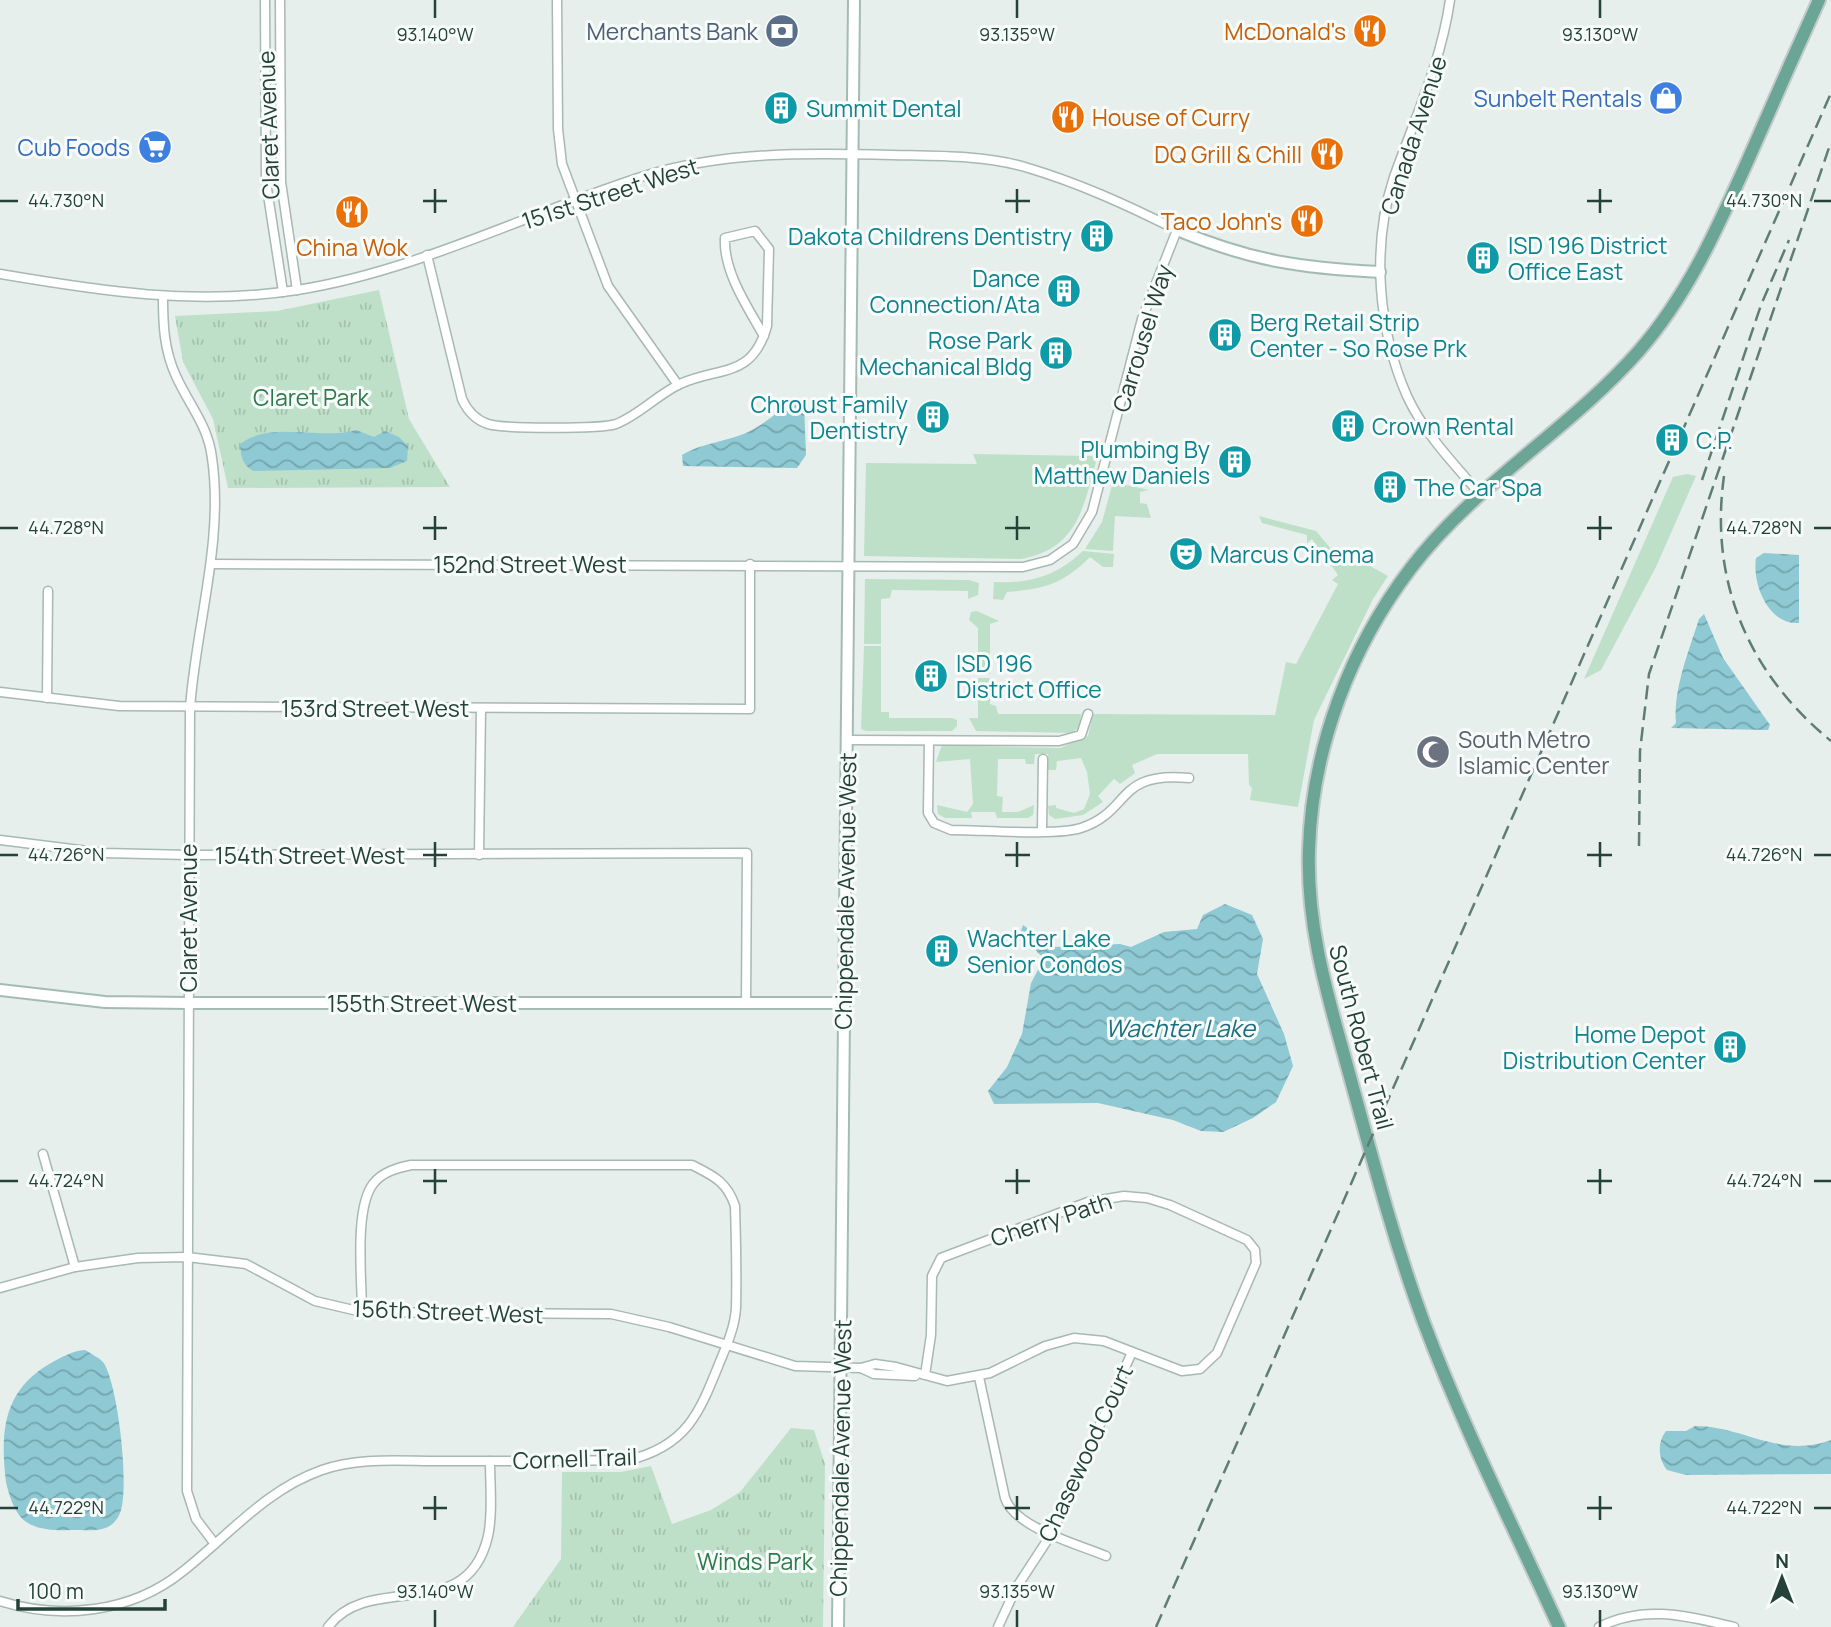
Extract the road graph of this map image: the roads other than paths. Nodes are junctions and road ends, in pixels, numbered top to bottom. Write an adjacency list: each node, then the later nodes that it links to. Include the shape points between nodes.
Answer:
1 (265, 0): 14 (street, Claret Avenue, via 266,182)
2 (280, 0): 13 (street, Claret Avenue, via 281,182)
3 (557, 0): 8 (street, via 558,141)
4 (854, 0): 7 (street, Chippendale Avenue West)
5 (1450, 0): 11 (street, Canada Avenue, via 1432,79 1393,180)
6 (1819, 0): 18 (main road, South Robert Trail, via 1706,253 1672,308 1606,386)
7 (852, 154): 8 (street, 151st Street West, via 713,160); 9 (street, 151st Street West, via 949,156 1022,166 1100,192); 21 (street, Chippendale Avenue West)
8 (575, 200): 10 (street, 151st Street West); 17 (street, via 608,286)
9 (1177, 230): 11 (street, 151st Street West, via 1271,262); 21 (street, Carrousel Way, via 1142,319 1092,512 1073,544 1050,560 1023,567)
10 (427, 255): 13 (street, 151st Street West); 17 (street, via 461,399 481,421 503,426 608,426)
11 (1380, 272): 18 (street, Canada Avenue, via 1386,334 1408,397 1435,442)
12 (0, 274): 15 (street, 151st Street West)
13 (297, 290): 14 (street, 151st Street West)
14 (283, 292): 15 (street, 151st Street West)
15 (163, 297): 19 (street, Claret Avenue, via 169,358 200,416 212,456)
16 (764, 336): 16 (street, via 769,248 755,231 725,238 724,251); 17 (street, via 754,354 739,367)
17 (678, 386)
18 (1480, 494): 59 (main road, South Robert Trail, via 1443,530 1397,587 1372,624 1343,685 1314,795 1310,898 1326,997 1409,1280 1473,1439)
19 (211, 564): 20 (street, 152nd Street West); 25 (street, Claret Avenue, via 194,655)
20 (750, 564): 21 (street, 152nd Street West); 26 (street, 153rd Street West, via 750,709)
21 (848, 566): 28 (street, Chippendale Avenue West)
22 (48, 591): 24 (street)
23 (0, 692): 24 (street, 153rd Street West)
24 (47, 698): 25 (street, 153rd Street West)
25 (190, 708): 26 (street, 153rd Street West); 34 (street, Claret Avenue)
26 (481, 708): 35 (street)
27 (1088, 714): 29 (street, via 1081,735 1059,741)
28 (847, 740): 29 (street); 39 (street, Chippendale Avenue West)
29 (929, 741): 32 (street, via 928,805 934,823 951,830)
30 (1043, 759): 32 (street)
31 (1189, 778): 32 (street, via 1170,776 1140,782 1084,827)
32 (1042, 830)
33 (0, 840): 34 (street, 154th Street West, via 104,853)
34 (189, 855): 35 (street, 154th Street West); 37 (street, Claret Avenue)
35 (479, 855): 38 (street, 154th Street West, via 747,853)
36 (0, 990): 37 (street, 155th Street West, via 105,1002)
37 (188, 1003): 38 (street, 155th Street West); 41 (street, Claret Avenue)
38 (746, 1003): 39 (street, 155th Street West)
39 (844, 1003): 47 (street, Chippendale Avenue West)
40 (44, 1154): 42 (street)
41 (187, 1257): 42 (street, 156th Street West); 44 (street, 156th Street West, via 246,1264 315,1301); 53 (street, Claret Avenue, via 187,1491 196,1519)
42 (75, 1267): 43 (street, 156th Street West)
43 (0, 1288)
44 (362, 1312): 45 (street, 156th Street West, via 611,1314 669,1327); 45 (street, Cornell Trail, via 363,1204 373,1183 391,1170 411,1165 692,1166 720,1178 735,1206 736,1309)
45 (725, 1347): 47 (street, 156th Street West, via 795,1366); 51 (street, Cornell Trail, via 698,1416 684,1433 648,1456)
46 (1132, 1352): 48 (street, 156th Street West); 50 (street, 156th Street West, via 1094,1339 1064,1340); 52 (street, Chasewood Court)
47 (842, 1367): 49 (street, 156th Street West, via 875,1364); 57 (street, Chippendale Avenue West)
48 (1194, 1371): 49 (street, Cherry Path, via 1217,1353 1256,1263 1255,1250 1243,1237 1170,1205 1124,1196 1088,1202 942,1258 932,1276)
49 (925, 1375): 50 (street, 156th Street West, via 947,1381)
50 (979, 1377): 52 (street, via 1007,1505 1023,1521)
51 (490, 1461): 53 (street, Cornell Trail, via 367,1461 323,1469 271,1494); 56 (street, via 489,1534 472,1573 435,1598 370,1601 344,1611)
52 (1052, 1533): 54 (street); 58 (street, Chasewood Court, via 1016,1588)
53 (215, 1544): 55 (street, Cornell Trail, via 171,1579 143,1595 104,1608 59,1612)
54 (1107, 1556)
55 (0, 1601)
56 (328, 1627)
57 (838, 1627)
58 (998, 1627)
59 (1559, 1627)
60 (1599, 1627): 61 (street, via 1652,1613 1690,1615)
61 (1734, 1627)

